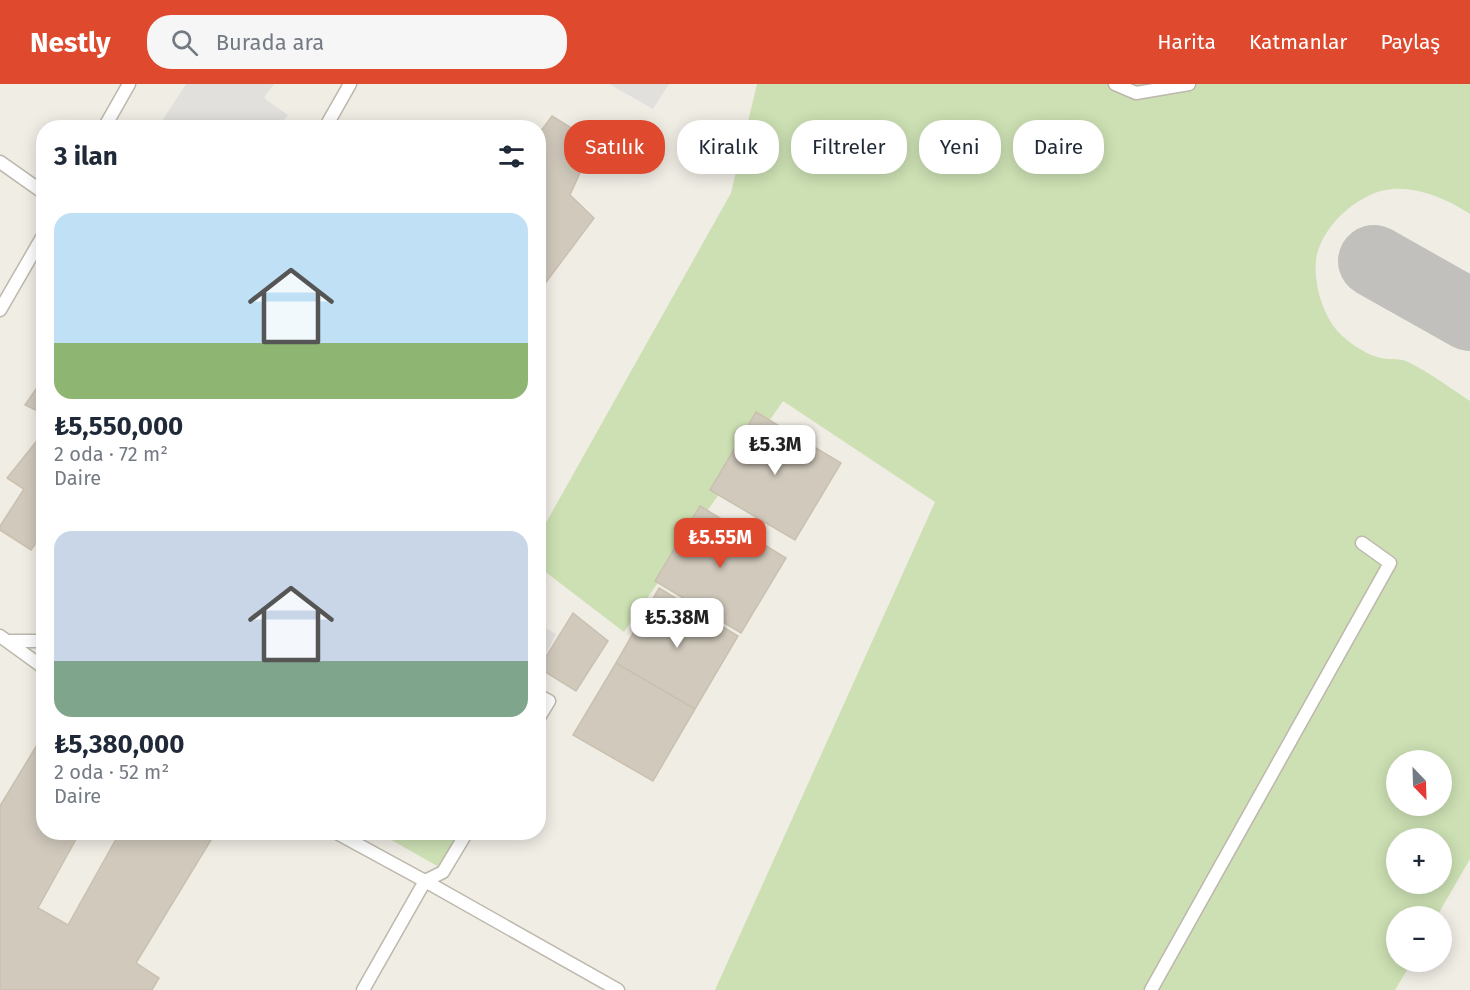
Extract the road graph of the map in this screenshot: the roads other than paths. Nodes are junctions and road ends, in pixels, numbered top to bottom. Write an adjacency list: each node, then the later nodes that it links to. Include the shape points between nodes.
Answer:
1 (129, 84): 5 (lane)
2 (350, 84): 6 (lane)
3 (1115, 84): 4 (lane, via 1136,93)
4 (1189, 84)
5 (109, 120)
6 (330, 120)
7 (0, 162): 8 (lane)
8 (36, 187)
9 (36, 248): 10 (lane)
10 (0, 310)
11 (1362, 543): 20 (lane, via 1390,563)
12 (3, 639): 13 (lane); 14 (lane)
13 (36, 641)
14 (36, 662)
15 (352, 840): 17 (lane)
16 (462, 840): 17 (lane, via 443,872)
17 (425, 881): 18 (lane); 19 (lane)
18 (363, 990)
19 (618, 990)
20 (1151, 990)

